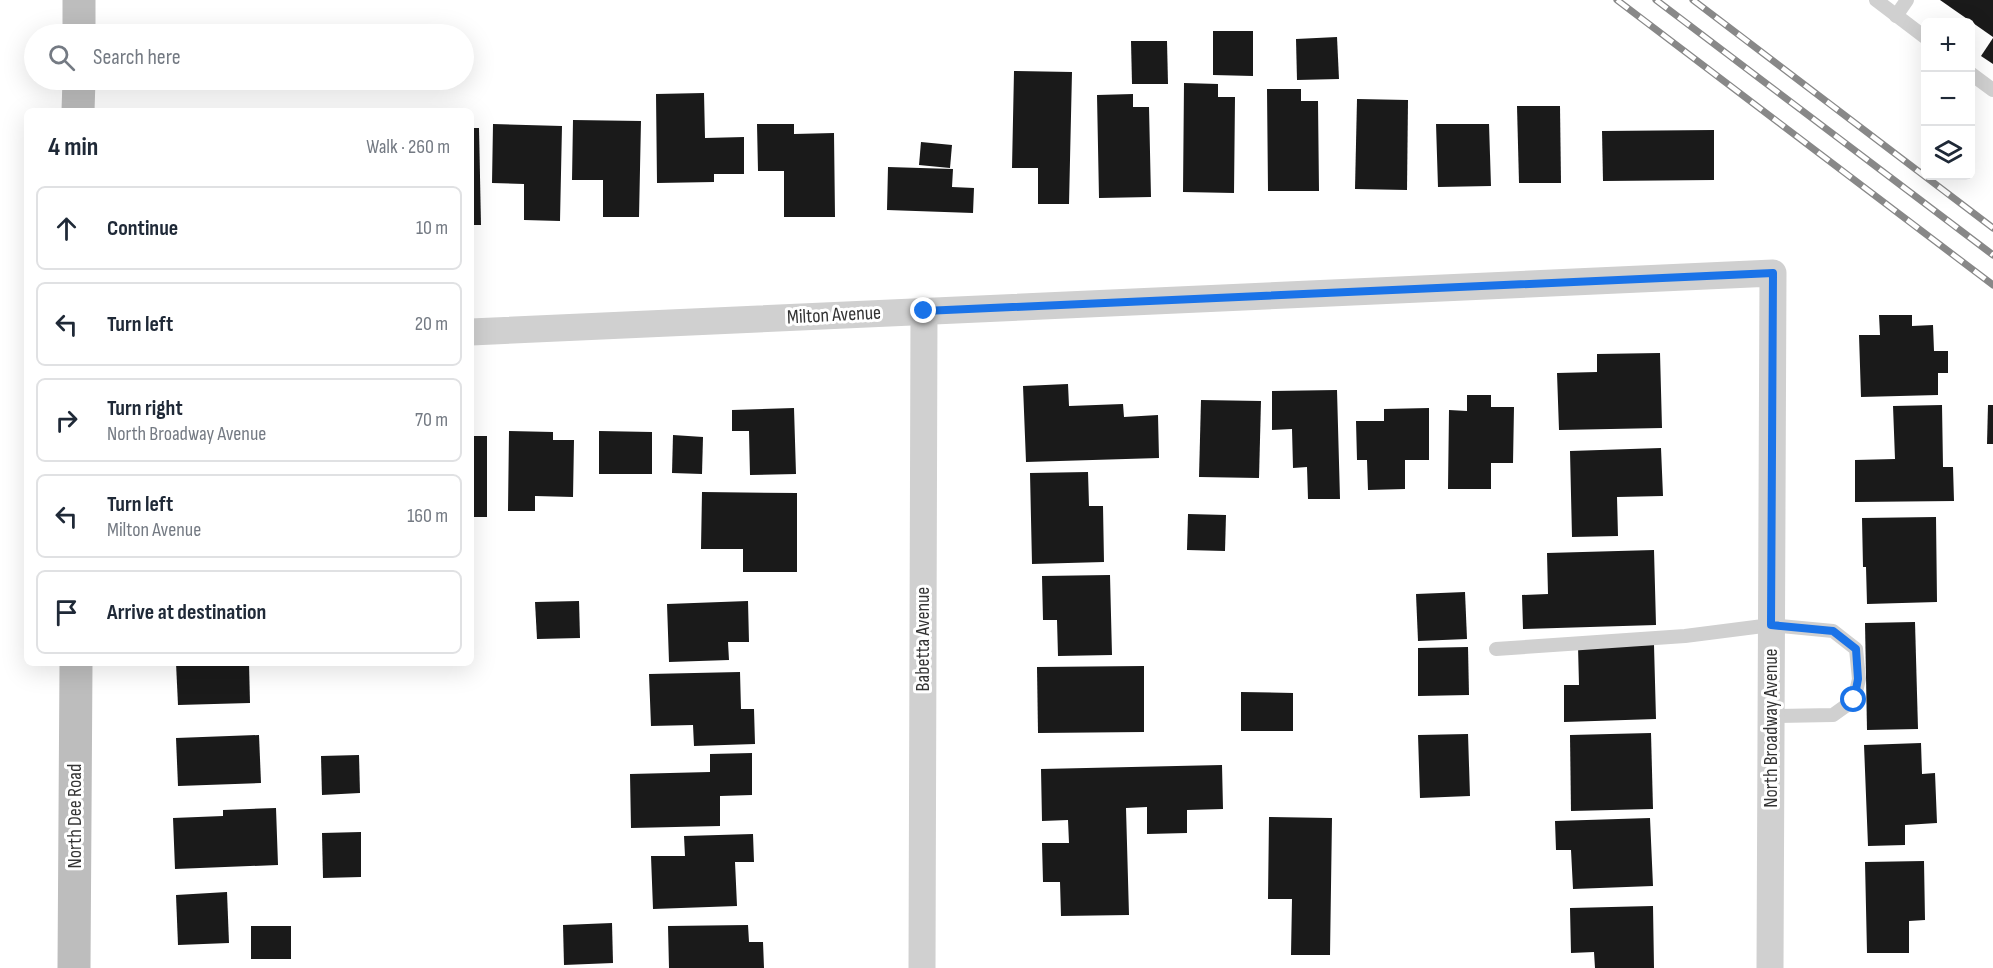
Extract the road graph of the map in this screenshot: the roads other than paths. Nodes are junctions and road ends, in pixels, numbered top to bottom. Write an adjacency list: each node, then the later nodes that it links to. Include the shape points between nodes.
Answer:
1 (79, 0): 5 (main road)
2 (1876, 0): 4 (lane)
3 (1907, 0): 4 (lane)
4 (1896, 16): 6 (lane)
5 (79, 24)
6 (1921, 34)
7 (1975, 76): 9 (lane)
8 (79, 90): 10 (main road)
9 (1993, 90)
10 (78, 108)
11 (1773, 273): 12 (street, Milton Avenue); 14 (street, North Broadway Avenue)
12 (924, 311): 13 (street, Milton Avenue); 19 (street, Babetta Avenue)
13 (474, 332)
14 (1771, 625): 15 (lane, via 1685,636); 17 (street, North Broadway Avenue); 17 (lane, via 1833,631 1856,649 1858,679 1854,700 1833,715)
15 (1496, 649)
16 (76, 666): 18 (main road, North Dee Road)
17 (1771, 716): 20 (street, North Broadway Avenue)
18 (74, 968)
19 (922, 968)
20 (1770, 968)

